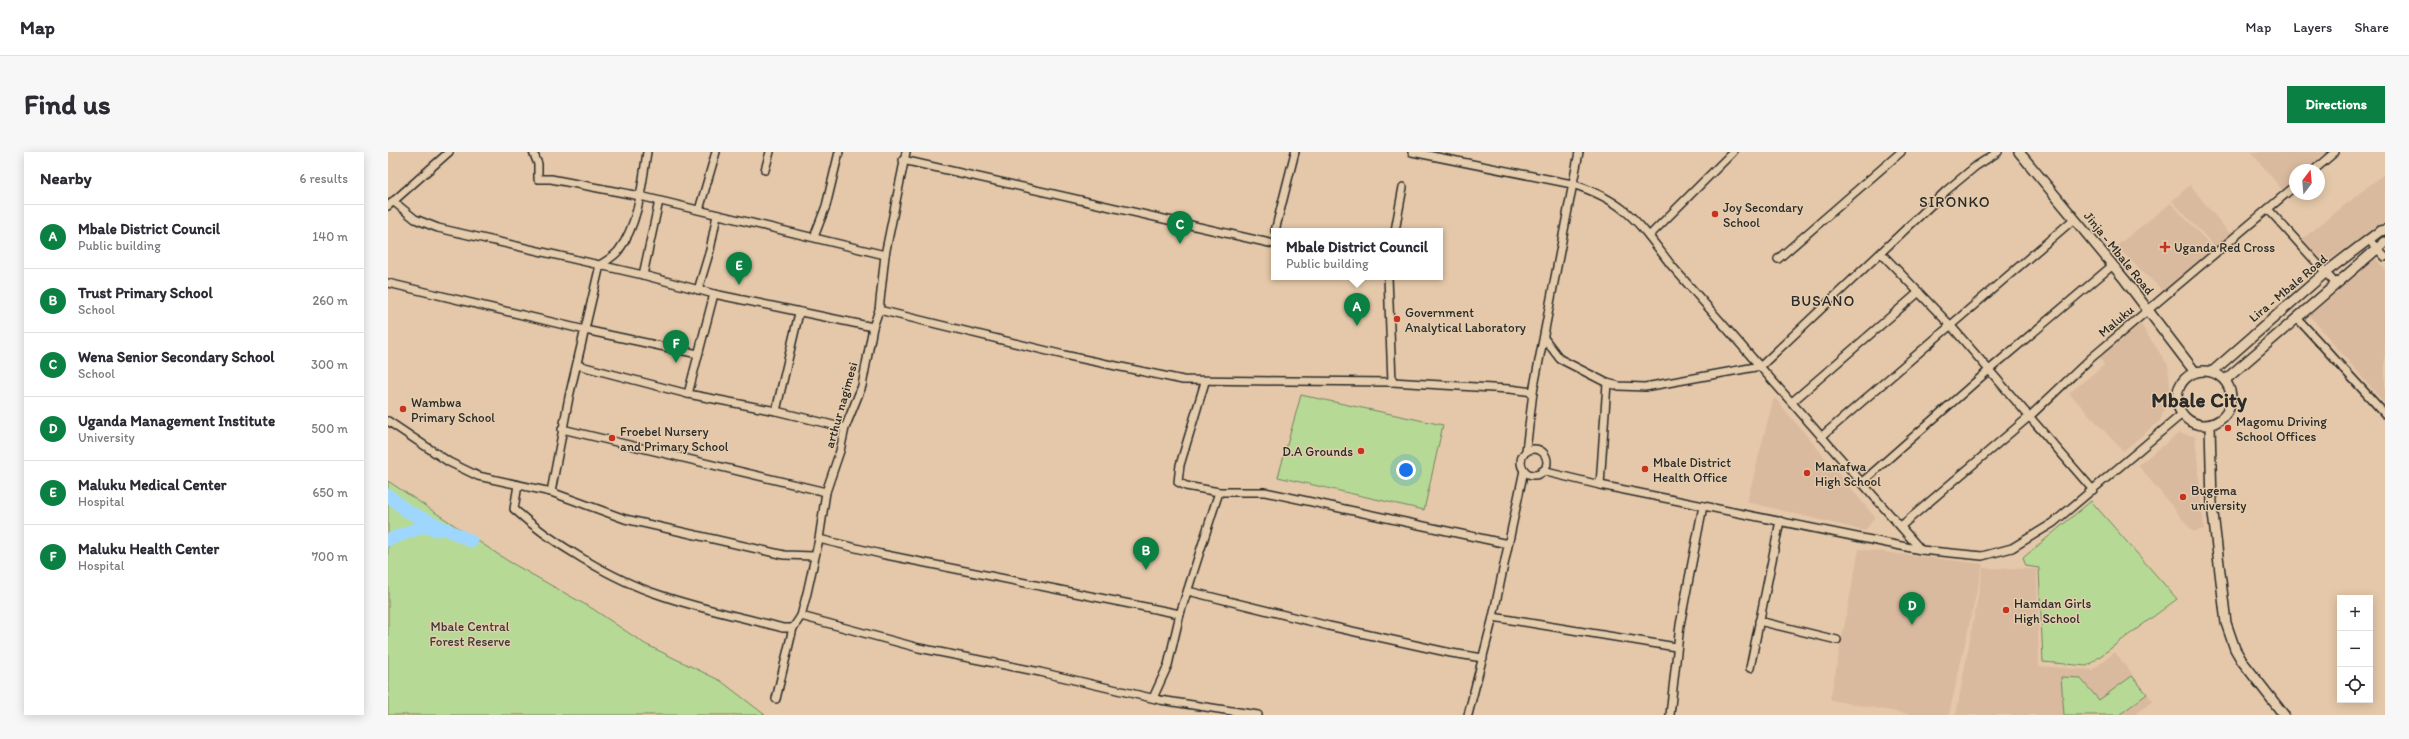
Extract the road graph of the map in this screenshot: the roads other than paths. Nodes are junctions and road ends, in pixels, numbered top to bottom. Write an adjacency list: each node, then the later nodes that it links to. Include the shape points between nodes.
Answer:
1 (449, 152): 24 (street)
2 (533, 152): 22 (street, via 538,164 538,179)
3 (647, 152): 22 (street)
4 (716, 152): 26 (street)
5 (770, 152): 18 (street)
6 (839, 152): 33 (street, via 826,206)
7 (906, 152): 16 (street, arthur nagimesi)
8 (1295, 152): 29 (street)
9 (1412, 152): 19 (street)
10 (1579, 152): 19 (street)
11 (1733, 152): 32 (street)
12 (1901, 152): 41 (street)
13 (1998, 152): 38 (street, via 1947,190)
14 (2019, 152): 28 (main road, Jinja - Mbale Road)
15 (2335, 152): 17 (street)
16 (903, 160): 36 (street); 39 (street, arthur nagimesi)
17 (2321, 164)
18 (766, 170)
19 (1572, 184): 32 (street, via 1592,190 1617,203); 59 (street)
20 (1403, 187): 30 (street)
21 (2289, 191): 25 (street, Maluku)
22 (640, 196): 23 (street); 42 (street, via 627,237 618,252)
23 (659, 201): 26 (street); 45 (street)
24 (390, 204): 42 (street, via 427,225)
25 (2268, 209): 44 (street); 53 (street, Maluku)
26 (699, 210): 27 (street)
27 (718, 215): 33 (street); 49 (street)
28 (2074, 219): 43 (main road, Jinja - Mbale Road); 56 (street)
29 (1276, 228)
30 (1396, 228)
31 (2383, 233): 34 (main road, Lira - Mbale Road)
32 (1649, 236): 62 (street, via 1671,265)
33 (814, 237): 39 (street)
34 (2369, 240): 37 (street); 44 (main road, Lira - Mbale Road)
35 (2385, 242): 37 (main road)
36 (1271, 244)
37 (2378, 250): 40 (street); 48 (main road)
38 (1882, 254): 50 (street); 62 (street)
39 (885, 255): 52 (street, arthur nagimesi)
40 (2385, 258)
41 (1778, 259)
42 (600, 265): 45 (street); 58 (street)
43 (2113, 265): 53 (main road, Jinja - Mbale Road); 63 (street)
44 (2326, 272): 48 (street); 65 (main road, Lira - Mbale Road)
45 (643, 275): 49 (street)
46 (1388, 280): 68 (street)
47 (388, 283): 58 (street)
48 (2336, 284): 55 (main road)
49 (698, 290): 51 (street)
50 (1919, 292): 56 (street); 72 (street)
51 (714, 294): 54 (street); 60 (street)
52 (879, 310): 57 (street, arthur nagimesi); 67 (street, via 1162,377)
53 (2148, 310): 64 (main road, Jinja - Mbale Road); 76 (street, Maluku, via 2090,358)
54 (799, 313): 57 (street); 73 (street)
55 (2297, 318): 66 (main road); 75 (street)
56 (1951, 326): 63 (street); 81 (street)
57 (873, 327): 80 (street, arthur nagimesi, via 862,386)
58 (585, 330): 60 (street); 61 (street)
59 (1544, 338): 69 (street, via 1560,358); 70 (street)
60 (698, 354): 71 (street)
61 (577, 364): 71 (street); 79 (street)
62 (1761, 366): 69 (street, via 1645,387); 72 (street)
63 (1989, 370): 76 (street); 85 (street)
64 (2195, 372): 65 (main road); 74 (main road, via 2186,377 2178,391 2177,400)
65 (2212, 372): 66 (main road)
66 (2225, 380): 78 (main road, via 2231,393 2229,411)
67 (1205, 382): 68 (street); 91 (street, via 1180,465 1178,482)
68 (1392, 382): 70 (street)
69 (1607, 383): 87 (street)
70 (1533, 392): 82 (street)
71 (688, 394): 73 (street)
72 (1792, 402): 81 (street)
73 (776, 411): 80 (street)
74 (2182, 414): 78 (main road, via 2196,424); 88 (street)
75 (2385, 414)
76 (2030, 416): 88 (street); 94 (street, Maluku)
77 (388, 421): 86 (street, via 467,471 496,482)
78 (2210, 425): 114 (main road, via 2212,505 2226,623 2242,661)
79 (562, 428): 89 (street); 90 (street)
80 (845, 428): 90 (street, arthur nagimesi)
81 (1821, 437): 85 (street)
82 (1526, 451): 83 (street, via 1521,462); 84 (street, via 1538,450 1545,455 1546,464)
83 (1524, 470): 84 (street, via 1531,474); 96 (street)
84 (1542, 471): 87 (street)
85 (1861, 483): 94 (street)
86 (518, 485): 89 (street); 104 (street, via 514,509 576,554 617,577 658,595 783,628)
87 (1600, 485): 92 (street)
88 (2094, 490): 97 (street, via 2042,531 2003,551 1982,556)
89 (551, 492): 98 (street, via 625,519 784,555)
90 (826, 492): 95 (street, arthur nagimesi)
91 (1219, 492): 96 (street, via 1265,492); 99 (street)
92 (1703, 506): 93 (street); 106 (street)
93 (1780, 521): 97 (street); 103 (street)
94 (1901, 526): 97 (street)
95 (819, 539): 98 (street, arthur nagimesi); 100 (street, via 875,553)
96 (1508, 544): 102 (street)
97 (1921, 550)
98 (814, 556): 101 (street, arthur nagimesi)
99 (1188, 591): 100 (street); 107 (street, via 1329,626)
100 (1180, 614): 109 (street, via 1168,665)
101 (801, 616): 104 (street); 109 (street, via 919,648)
102 (1493, 617): 106 (street); 107 (street)
103 (1759, 621): 105 (street); 108 (street)
104 (793, 628): 110 (street)
105 (1837, 640)
106 (1676, 647): 113 (street)
107 (1483, 658): 112 (street)
108 (1750, 668)
109 (1153, 698): 111 (street)
110 (776, 699)
111 (1258, 715)
112 (1468, 715)
113 (1670, 715)
114 (2284, 715)

